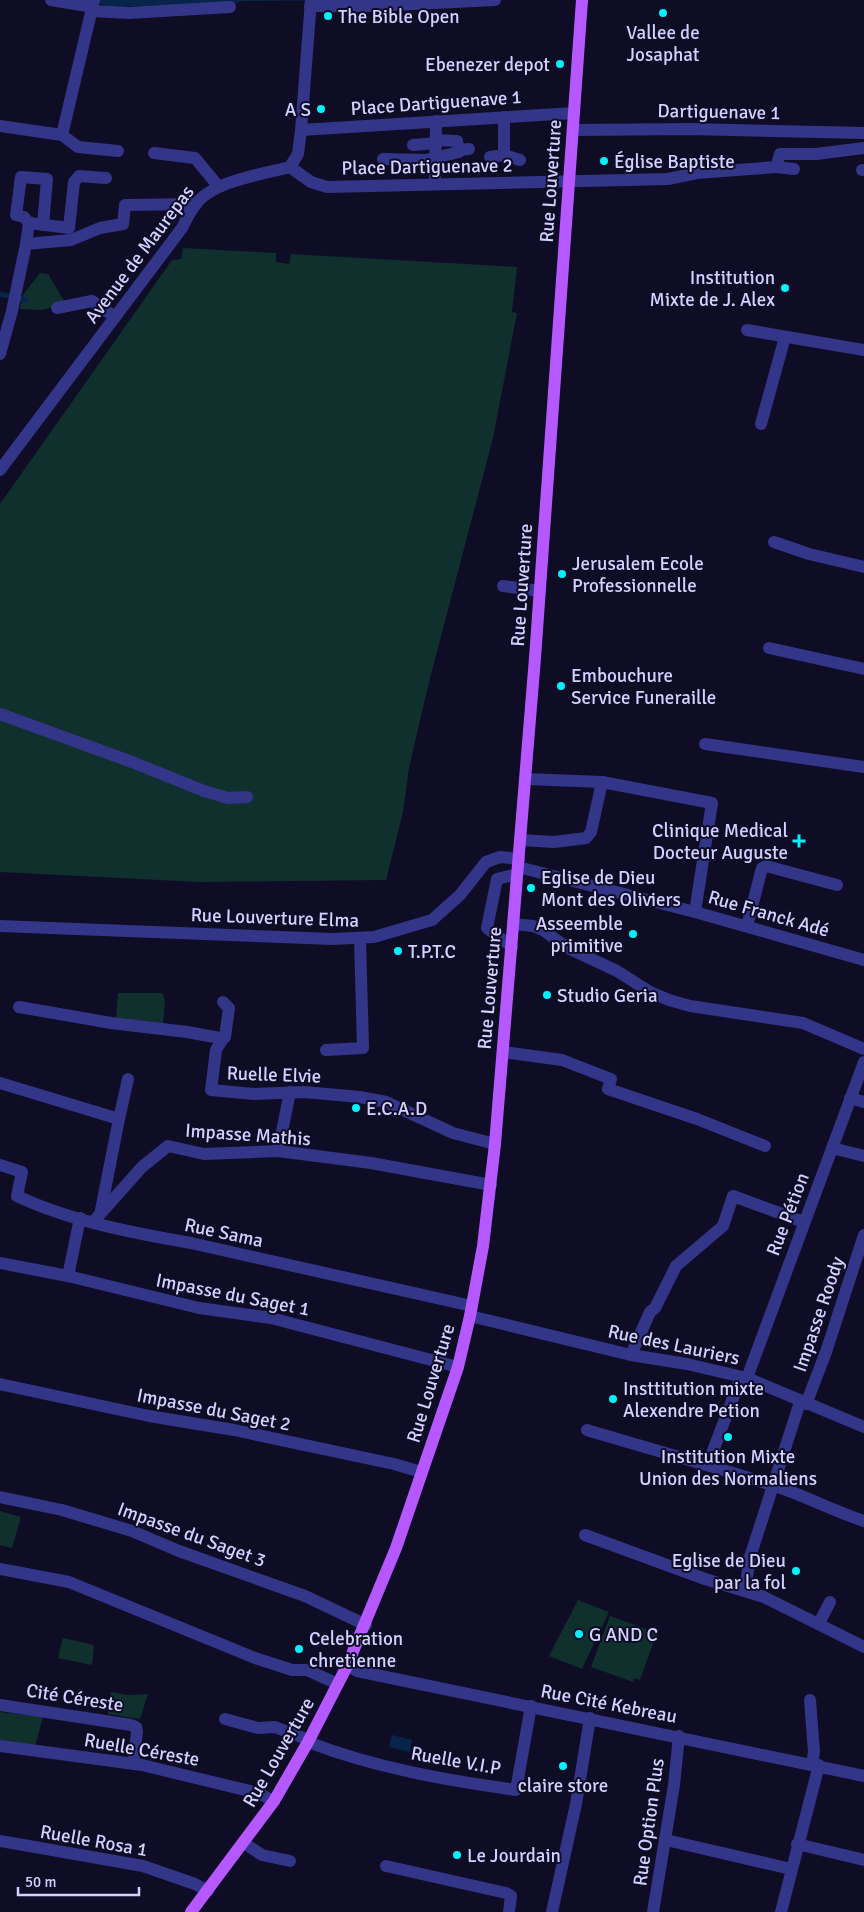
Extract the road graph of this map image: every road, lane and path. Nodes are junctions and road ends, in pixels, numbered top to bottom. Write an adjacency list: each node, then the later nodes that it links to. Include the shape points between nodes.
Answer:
1 (51, 0): 5 (street)
2 (495, 0): 4 (street, via 374,6)
3 (582, 0): 7 (main road, Rue Louverture)
4 (310, 3): 11 (street)
5 (93, 6): 6 (street, via 129,13); 14 (street)
6 (230, 8)
7 (574, 112): 8 (street, Place Dartiguenave 1); 12 (main road, Rue Louverture)
8 (504, 117): 9 (street, Place Dartiguenave 1); 20 (street)
9 (436, 121): 11 (street, Place Dartiguenave 1); 15 (street)
10 (0, 126): 14 (street)
11 (301, 130): 25 (street, via 298,154)
12 (573, 130): 13 (street, Dartiguenave 1); 29 (main road, Rue Louverture)
13 (864, 133)
14 (62, 135): 18 (street, via 78,147)
15 (437, 142): 16 (street); 22 (street); 22 (street, via 462,146)
16 (413, 145)
17 (864, 148): 26 (street, via 816,154 780,154)
18 (118, 151)
19 (154, 153): 31 (street, via 195,158)
20 (504, 155): 21 (street); 24 (street)
21 (490, 157)
22 (437, 158): 23 (street); 30 (street)
23 (383, 159)
24 (520, 160)
25 (290, 167): 30 (street, Place Dartiguenave 2, via 311,182 327,187); 31 (street, Avenue de Maurepas)
26 (776, 168): 27 (street, Place Dartiguenave 2); 29 (street, Place Dartiguenave 2, via 698,173 668,179)
27 (794, 169)
28 (106, 178): 34 (street, via 79,176 74,182 69,228)
29 (570, 182): 30 (street, Place Dartiguenave 2); 48 (main road, Rue Louverture)
30 (435, 184)
31 (219, 186): 32 (street, Avenue de Maurepas)
32 (196, 204): 35 (street, via 125,205 123,224 100,228 71,240); 37 (street, Avenue de Maurepas, via 182,228)
33 (29, 224): 34 (street); 34 (street, via 24,216 16,216 21,177 47,179); 35 (street)
34 (43, 225)
35 (26, 244): 38 (street, via 15,299)
36 (56, 308): 37 (street, via 92,301)
37 (115, 317): 44 (street, Avenue de Maurepas)
38 (4, 324): 42 (street)
39 (747, 330): 40 (street)
40 (785, 337): 41 (street); 43 (street)
41 (864, 350)
42 (0, 354)
43 (761, 424)
44 (0, 470)
45 (774, 542): 46 (street)
46 (864, 567)
47 (503, 586): 48 (street)
48 (540, 591): 54 (main road, Rue Louverture)
49 (769, 648): 50 (street)
50 (864, 669)
51 (0, 714): 56 (street, via 204,791 228,798)
52 (705, 744): 53 (street)
53 (864, 766)
54 (526, 778): 55 (street); 57 (main road, Rue Louverture)
55 (602, 782): 57 (street, via 591,832 586,838 554,842); 60 (street, via 712,803)
56 (246, 797)
57 (520, 840): 58 (main road, Rue Louverture)
58 (524, 868): 60 (street, Rue Franck Adé); 61 (main road, Rue Louverture); 64 (street, Rue Louverture Elma, via 500,857 486,862 460,895 432,920); 65 (street, via 497,879 487,928)
59 (837, 886): 63 (street, via 766,866 762,868)
60 (695, 912): 63 (street, Rue Franck Adé)
61 (513, 924): 65 (main road, Rue Louverture); 70 (street, via 543,930 566,946 669,1000 803,1023)
62 (0, 926): 64 (street, Rue Louverture Elma)
63 (747, 926): 66 (street, Rue Franck Adé)
64 (360, 939): 71 (street, via 363,1048)
65 (512, 947): 72 (main road, Rue Louverture)
66 (864, 960)
67 (223, 1002): 69 (street, via 229,1008)
68 (18, 1007): 69 (street, Ruelle Elvie)
69 (222, 1040): 76 (street, Ruelle Elvie, via 216,1050 211,1090 254,1094)
70 (864, 1049)
71 (326, 1050)
72 (503, 1052): 80 (main road, Rue Louverture); 81 (street, via 562,1060 611,1079 608,1089)
73 (864, 1062): 77 (street, Rue Pétion)
74 (128, 1079): 79 (street)
75 (0, 1083): 79 (street)
76 (290, 1092): 80 (street, Ruelle Elvie, via 386,1102 453,1133); 83 (street)
77 (850, 1098): 78 (street); 82 (street, Rue Pétion)
78 (864, 1102)
79 (119, 1119): 87 (street)
80 (495, 1144): 86 (main road, Rue Louverture)
81 (765, 1146)
82 (832, 1148): 84 (street); 90 (street, Rue Pétion)
83 (278, 1151): 86 (street, Impasse Mathis, via 371,1163); 87 (street, Impasse Mathis, via 204,1154 168,1146 142,1167 115,1199)
84 (864, 1156)
85 (0, 1165): 88 (street, Rue Sama, via 22,1172 17,1196 38,1206)
86 (491, 1185): 94 (main road, Rue Louverture)
87 (101, 1210): 89 (street, Impasse Mathis)
88 (80, 1218): 89 (street, Rue Sama); 93 (street)
89 (93, 1222): 94 (street, Rue Sama)
90 (804, 1222): 95 (street, via 733,1196 723,1226 676,1266); 97 (street, Rue Pétion)
91 (864, 1235): 99 (street, Impasse Roody, via 826,1352)
92 (0, 1262): 93 (street, Impasse du Saget 1)
93 (68, 1276): 96 (street, Impasse du Saget 1, via 199,1308 271,1318)
94 (471, 1311): 95 (street, Rue des Lauriers); 96 (main road, Rue Louverture)
95 (631, 1355): 97 (street, Rue des Lauriers)
96 (458, 1367): 103 (main road, Rue Louverture)
97 (744, 1378): 99 (street, Rue des Lauriers); 102 (street, Rue Pétion)
98 (0, 1384): 103 (street, Impasse du Saget 2, via 149,1416 234,1430)
99 (803, 1403): 100 (street, Rue des Lauriers); 104 (street, Impasse Roody)
100 (864, 1427)
101 (587, 1430): 102 (street)
102 (708, 1464): 104 (street)
103 (421, 1472): 112 (main road, Rue Louverture)
104 (774, 1486): 106 (street); 109 (street, Impasse Roody, via 750,1556)
105 (0, 1497): 112 (street, Impasse du Saget 3, via 62,1510 132,1531 296,1593)
106 (864, 1521)
107 (585, 1535): 109 (street, via 705,1579)
108 (0, 1568): 115 (street, via 69,1582 255,1658 292,1670 307,1670)
109 (745, 1590): 111 (street)
110 (830, 1602): 111 (street)
111 (819, 1623): 113 (street)
112 (366, 1625): 114 (main road, Rue Louverture)
113 (864, 1647)
114 (347, 1666): 115 (main road, Rue Louverture); 118 (street, Rue Cité Kebreau, via 357,1671)
115 (338, 1684): 122 (main road, Rue Louverture)
116 (810, 1700): 125 (street)
117 (0, 1705): 124 (street, Cité Céreste, via 136,1727)
118 (531, 1706): 119 (street, Rue Cité Kebreau); 122 (street, Ruelle V.I.P, via 516,1790 377,1764)
119 (590, 1718): 121 (street, Rue Cité Kebreau); 139 (street, via 576,1804)
120 (225, 1719): 122 (street, via 258,1728 275,1727)
121 (679, 1736): 125 (street, Rue Cité Kebreau); 128 (street, Rue Option Plus)
122 (309, 1741): 127 (main road, Rue Louverture)
123 (0, 1746): 124 (street, Ruelle Céreste)
124 (133, 1764): 127 (street, Ruelle Céreste, via 258,1793)
125 (816, 1764): 126 (street, Rue Cité Kebreau); 131 (street)
126 (864, 1776)
127 (274, 1801): 130 (main road, Rue Louverture)
128 (666, 1840): 135 (street); 140 (street, Rue Option Plus)
129 (0, 1841): 136 (street, Ruelle Rosa 1, via 143,1866)
130 (244, 1843): 133 (street, via 262,1855); 136 (main road, Rue Louverture)
131 (797, 1844): 132 (street); 135 (street)
132 (864, 1860)
133 (290, 1861)
134 (386, 1866): 138 (street, via 506,1893 511,1896)
135 (791, 1869): 141 (street)
136 (208, 1891): 137 (main road, Rue Louverture)
137 (191, 1912)
138 (509, 1912)
139 (552, 1912)
140 (653, 1912)
141 (781, 1912)

